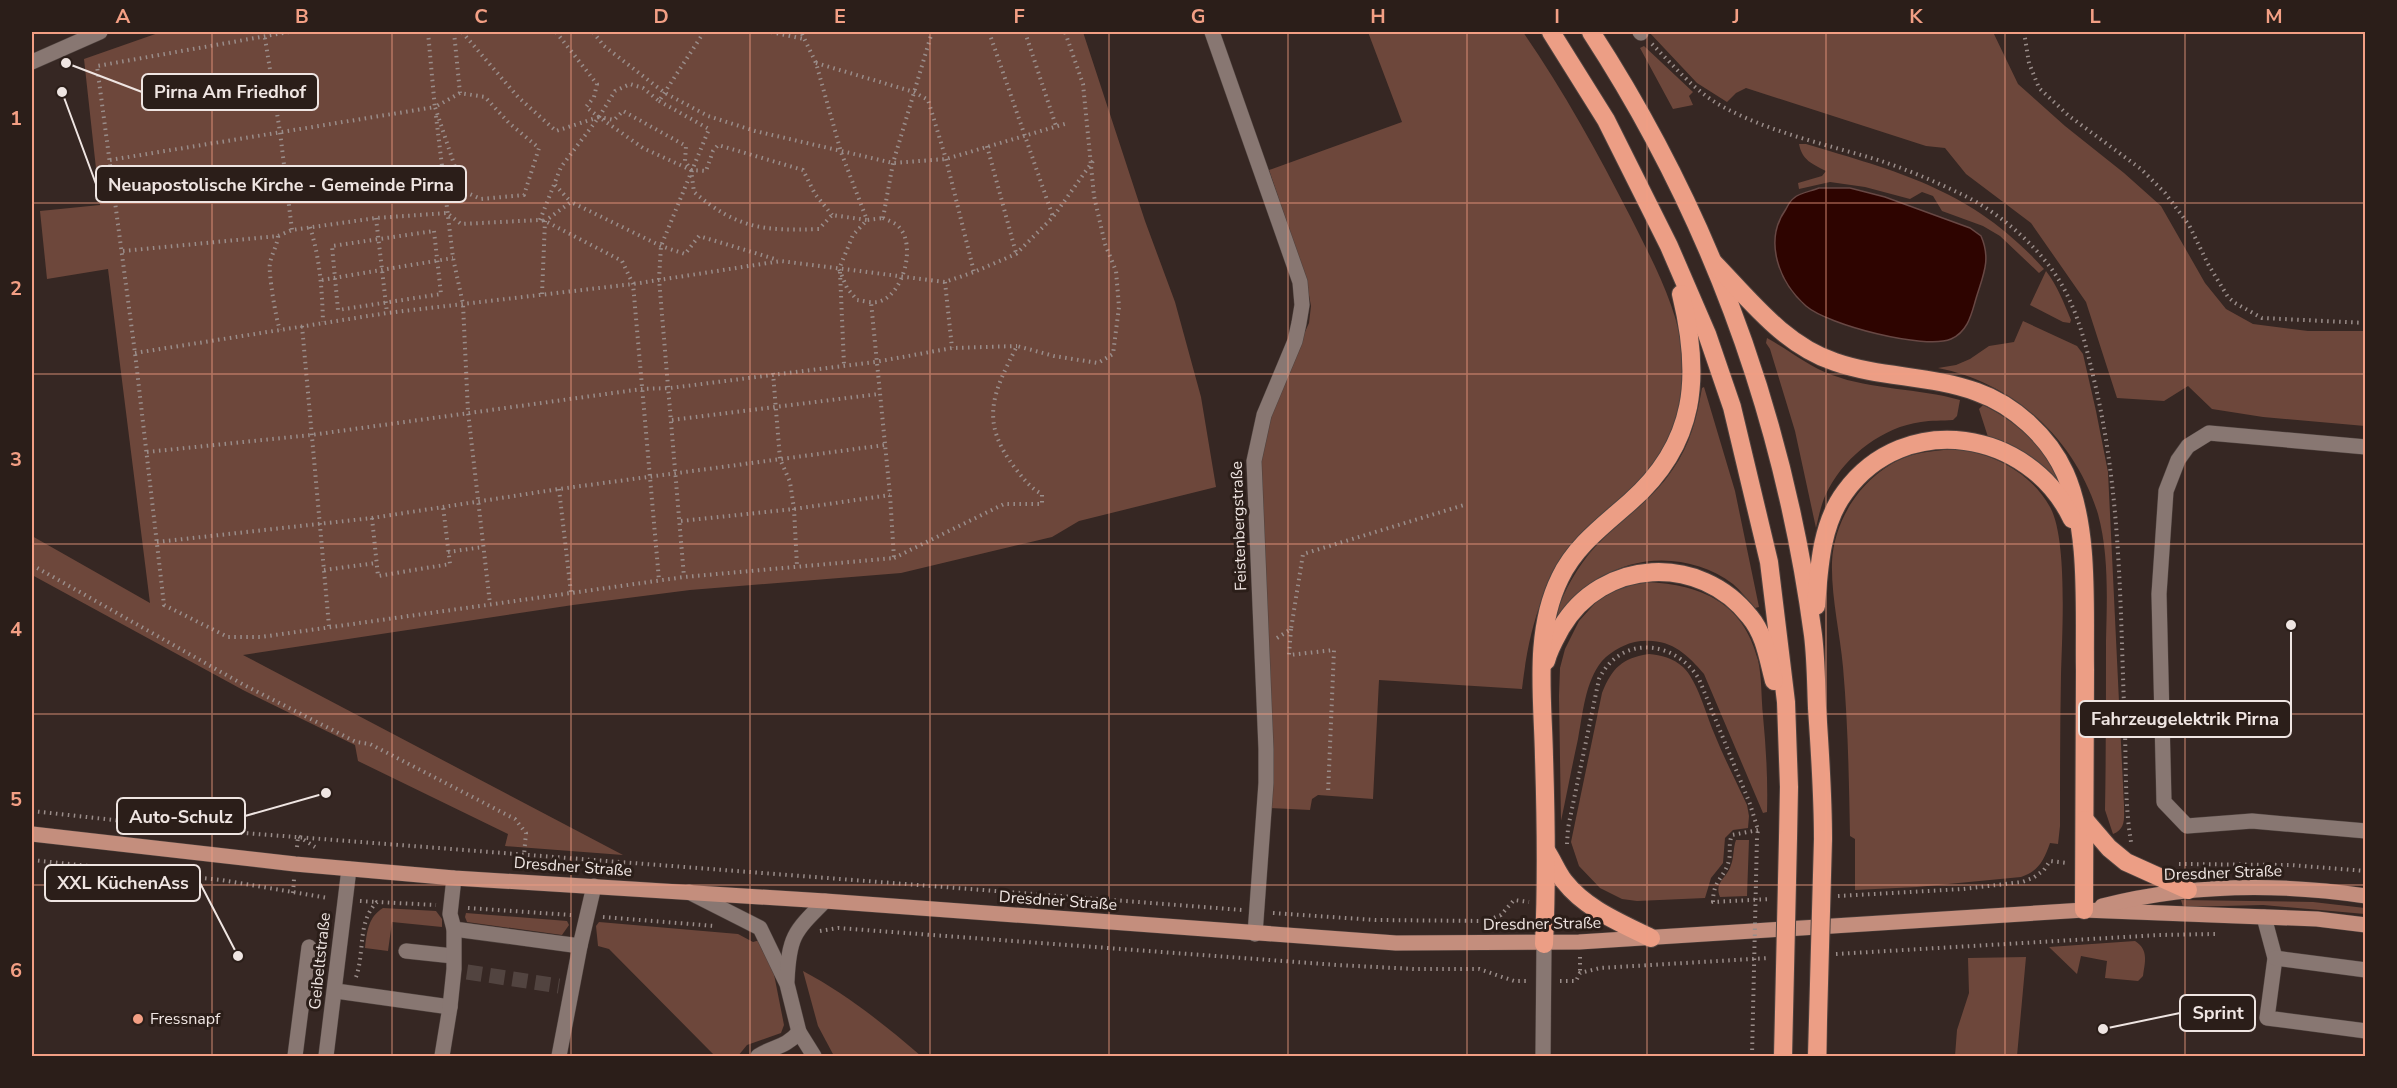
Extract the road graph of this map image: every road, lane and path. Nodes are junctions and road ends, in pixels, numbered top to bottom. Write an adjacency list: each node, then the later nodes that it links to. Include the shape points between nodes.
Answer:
1 (100, 32): 21 (street)
2 (289, 32): 19 (path)
3 (428, 32): 27 (path)
4 (454, 32): 24 (path)
5 (462, 32): 28 (path, via 518,97 556,131)
6 (556, 32): 28 (path, via 597,84 594,98 586,107)
7 (593, 32): 25 (path, via 604,46)
8 (704, 32): 25 (path)
9 (771, 32): 20 (path)
10 (801, 32): 20 (path)
11 (932, 32): 23 (path)
12 (989, 32): 32 (path)
13 (1025, 32): 30 (path)
14 (1065, 32): 37 (path, via 1083,84)
15 (1212, 32): 123 (street, Feistenbergstraße, via 1300,282 1302,306 1295,341 1264,415 1254,461)
16 (1551, 32): 54 (highway, via 1606,120)
17 (1591, 32): 60 (highway, via 1664,154)
18 (2024, 32): 76 (path, via 2029,63 2039,88 2165,193 2189,225 2208,264 2235,303 2262,318)
19 (265, 33): 31 (path); 36 (path, via 98,66)
20 (805, 39): 22 (path)
21 (32, 62)
22 (816, 63): 23 (path); 34 (path)
23 (914, 92): 35 (path, via 928,100); 38 (path)
24 (460, 93): 27 (path); 27 (path, via 485,97 539,148 524,195 481,199 463,191)
25 (665, 93): 26 (path); 34 (path, via 708,116)
26 (659, 101): 28 (path, via 643,88 630,84 615,91); 39 (path, via 709,129)
27 (435, 107): 31 (path); 42 (path)
28 (599, 117): 39 (path, via 643,148); 39 (path, via 614,120 623,111 677,139 686,146 685,161); 40 (path, via 561,167)
29 (1068, 123): 30 (path)
30 (1056, 126): 32 (path)
31 (280, 132): 36 (path); 50 (path)
32 (1024, 135): 33 (path); 46 (path)
33 (987, 146): 35 (path); 56 (path)
34 (841, 152): 38 (path); 47 (path)
35 (946, 159): 38 (path); 63 (path)
36 (110, 160): 55 (path)
37 (1092, 161): 46 (path); 79 (path, via 1100,225 1116,271 1119,307 1113,354 1098,363)
38 (893, 164): 45 (path)
39 (691, 170): 43 (path, via 694,192 716,211 747,225 819,229); 43 (path, via 706,171 718,145 780,162 803,170); 53 (path)
40 (554, 185): 41 (path); 48 (path)
41 (571, 202): 48 (path); 53 (path)
42 (447, 213): 44 (path); 48 (path, via 461,224); 57 (path)
43 (832, 215): 47 (path)
44 (376, 218): 49 (path); 52 (path)
45 (883, 218): 47 (path); 64 (path, via 899,226 907,243)
46 (1053, 218): 56 (path)
47 (867, 220): 61 (path, via 853,235)
48 (543, 221): 69 (path, via 622,261); 70 (path)
49 (310, 227): 50 (path); 67 (path)
50 (292, 230): 51 (path)
51 (278, 236): 55 (path); 78 (path, via 269,265 274,314)
52 (379, 238): 59 (path, via 434,231); 62 (path); 65 (path, via 332,246)
53 (661, 246): 58 (path, via 685,254 699,236); 66 (path)
54 (1669, 246): 124 (highway, via 1686,314 1693,367 1686,417 1678,442 1654,476 1584,543 1560,578 1545,616); 125 (highway, via 1707,334 1732,407 1769,562)
55 (123, 251): 81 (path)
56 (1016, 254): 63 (path)
57 (453, 258): 59 (path); 73 (path)
58 (782, 261): 61 (path); 66 (path)
59 (437, 263): 62 (path); 72 (path, via 441,294)
60 (1714, 263): 107 (highway, via 1768,321 1810,351 1836,363 1955,384 1980,393 2020,417 2039,434 2061,465 2071,490); 122 (highway, via 1769,420 1802,558)
61 (839, 269): 64 (path); 71 (path, via 857,300); 83 (path)
62 (383, 271): 65 (path); 72 (path)
63 (974, 272): 68 (path)
64 (904, 275): 68 (path); 71 (path, via 894,293 880,302)
65 (334, 278): 67 (path); 72 (path, via 338,310)
66 (659, 279): 69 (path); 85 (path)
67 (322, 280): 75 (path)
68 (945, 282): 80 (path)
69 (633, 284): 70 (path); 86 (path)
70 (542, 294): 73 (path)
71 (871, 302): 82 (path)
72 (386, 303): 74 (path)
73 (463, 304): 74 (path); 89 (path)
74 (387, 313): 75 (path)
75 (323, 322): 77 (path)
76 (2366, 323)
77 (302, 326): 78 (path); 91 (path)
78 (280, 330): 81 (path)
79 (1017, 346): 80 (path); 111 (path, via 997,386 993,407 995,430 1002,450 1034,490 1042,494 1042,504 1004,504)
80 (951, 348): 82 (path)
81 (135, 353): 94 (path)
82 (875, 362): 83 (path); 87 (path)
83 (844, 364): 84 (path)
84 (773, 373): 85 (path); 88 (path)
85 (670, 388): 86 (path); 90 (path)
86 (642, 389): 89 (path); 97 (path)
87 (879, 394): 88 (path); 92 (path)
88 (777, 405): 90 (path); 95 (path)
89 (468, 412): 91 (path); 100 (path)
90 (671, 420): 96 (path)
91 (311, 435): 94 (path); 106 (path)
92 (885, 444): 95 (path); 99 (path)
93 (2366, 447): 130 (street, via 2209,433 2187,446 2166,491 2159,594 2164,802 2187,825 2252,820)
94 (147, 452): 108 (path)
95 (780, 459): 96 (path); 103 (path, via 790,482)
96 (677, 472): 97 (path); 105 (path)
97 (649, 478): 98 (path); 117 (path)
98 (559, 489): 100 (path); 118 (path)
99 (890, 495): 103 (path); 111 (path)
100 (478, 501): 102 (path); 109 (path)
101 (1464, 505): 121 (path, via 1303,554)
102 (443, 506): 104 (path); 110 (path)
103 (794, 509): 105 (path); 114 (path)
104 (372, 518): 106 (path); 112 (path)
105 (681, 521): 116 (path)
106 (320, 524): 108 (path); 115 (path)
107 (2079, 535): 122 (highway, via 2067,509 2042,479 2001,451 1949,439 1896,449 1860,474 1833,512 1820,561); 128 (highway, via 2084,594)
108 (157, 542): 120 (path, via 164,605 228,637)
109 (483, 547): 110 (path); 119 (path)
110 (448, 552): 112 (path, via 450,564 378,576)
111 (894, 558): 114 (path)
112 (376, 563): 115 (path)
113 (32, 565): 134 (path, via 244,685 515,819 526,833)
114 (797, 566): 116 (path)
115 (324, 570): 120 (path)
116 (684, 577): 117 (path)
117 (659, 580): 118 (path)
118 (571, 593): 119 (path)
119 (490, 604): 120 (path)
120 (329, 626)
121 (1291, 629): 123 (path); 126 (path, via 1289,655 1334,650)
122 (1814, 638): 187 (highway, bridge, via 1823,839)
123 (1261, 650): 152 (street, Feistenbergstraße, via 1266,783)
124 (1542, 678): 125 (highway, via 1555,640 1578,604 1591,592 1624,576 1680,573 1733,600 1762,637); 132 (highway)
125 (1789, 755): 186 (highway, bridge)
126 (1328, 794)
127 (32, 811): 134 (path, via 176,827)
128 (2085, 820): 137 (highway); 142 (highway, via 2126,862)
129 (1758, 830): 133 (path, via 1691,665 1667,650 1641,647 1615,658 1599,679 1568,828); 146 (path, via 1732,836 1728,861 1713,890 1713,902); 185 (path, bridge)
130 (2366, 831)
131 (32, 834): 138 (main road, Dresdner Straße)
132 (1547, 850): 150 (highway); 159 (highway, via 1562,879 1586,903)
133 (1569, 850)
134 (524, 855): 152 (path)
135 (32, 860): 147 (path, via 221,880)
136 (2171, 864): 139 (path, via 2267,864)
137 (2084, 866): 144 (path, via 2050,861 2044,870 2022,882); 151 (highway)
138 (349, 869): 140 (main road, Dresdner Straße); 147 (street, Geibeltstraße)
139 (2366, 871)
140 (454, 878): 141 (main road, Dresdner Straße); 155 (street, via 450,914)
141 (594, 886): 143 (main road, Dresdner Straße); 161 (street)
142 (2181, 891): 145 (main road, Dresdner Straße, via 2269,888); 151 (main road, Dresdner Straße)
143 (689, 892): 148 (main road, Dresdner Straße); 173 (street, via 760,928)
144 (1829, 896)
145 (2366, 896)
146 (1771, 899)
147 (345, 900): 149 (path); 174 (street, Geibeltstraße)
148 (825, 901): 157 (main road, Dresdner Straße); 173 (street, via 794,934 788,951)
149 (377, 902)
150 (1546, 905): 152 (path, via 1514,900 1501,915 1486,921 1457,922); 160 (highway)
151 (2084, 910): 153 (main road, Dresdner Straße); 159 (main road, Dresdner Straße)
152 (1256, 911): 157 (street, Feistenbergstraße)
153 (2264, 917): 154 (main road, Dresdner Straße); 166 (street)
154 (2366, 925)
155 (454, 929): 161 (street); 168 (street)
156 (815, 932): 171 (path, via 838,927 1337,965 1479,969)
157 (1255, 934): 160 (main road, Dresdner Straße, via 1395,943)
158 (2226, 934): 164 (path)
159 (1651, 938): 160 (main road, Dresdner Straße)
160 (1544, 944): 184 (street)
161 (580, 946): 181 (street, via 565,987)
162 (309, 947): 178 (street)
163 (406, 951): 168 (street)
164 (1832, 954)
165 (1775, 958): 170 (path, via 1600,968)
166 (2275, 958): 169 (street); 176 (street, via 2267,1018)
167 (1580, 963): 170 (path)
168 (458, 966): 175 (street)
169 (2366, 970)
170 (1580, 973): 172 (path)
171 (1514, 981)
172 (1576, 981)
173 (787, 984): 177 (street)
174 (336, 991): 175 (street); 179 (street, Geibeltstraße)
175 (450, 1007): 180 (street)
176 (2366, 1031)
177 (799, 1032): 182 (street, via 789,1043); 183 (street)
178 (294, 1056)
179 (326, 1056)
180 (442, 1056)
181 (559, 1056)
182 (758, 1056)
183 (814, 1056)
184 (1543, 1056)
185 (1752, 1056)
186 (1783, 1056)
187 (1818, 1056)

